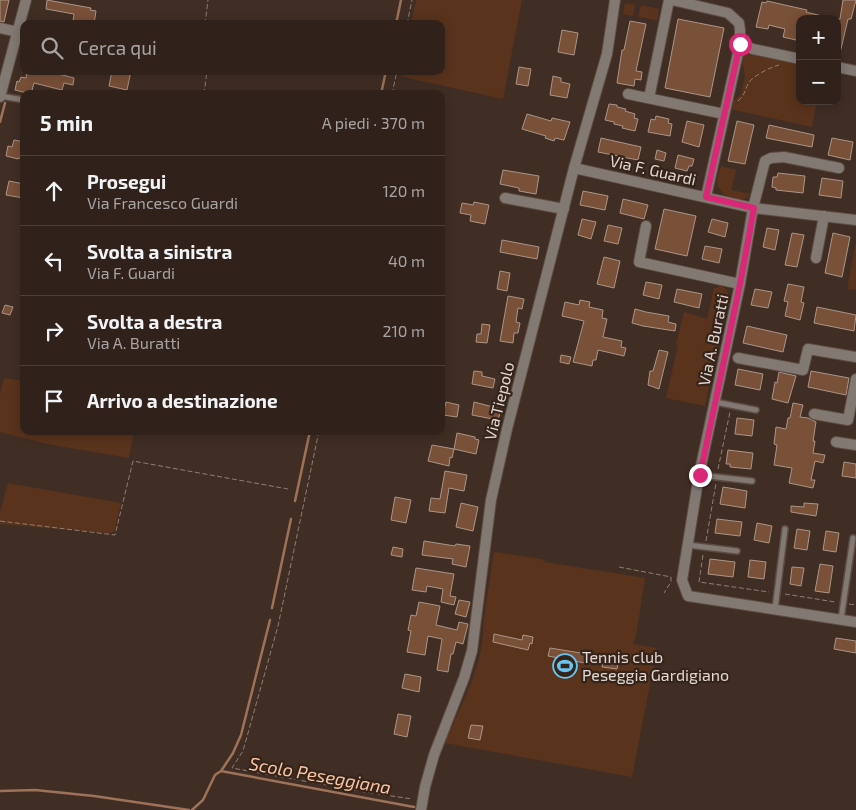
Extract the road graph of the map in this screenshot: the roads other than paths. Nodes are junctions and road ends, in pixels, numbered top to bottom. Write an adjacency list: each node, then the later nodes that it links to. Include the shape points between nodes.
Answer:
1 (26, 0): 4 (street)
2 (615, 0): 17 (street, Via Tiepolo, via 608,54)
3 (671, 0): 8 (street, via 728,13 738,23); 14 (street)
4 (21, 20)
5 (20, 24): 7 (street)
6 (0, 28): 7 (street)
7 (18, 32): 13 (street)
8 (740, 44): 9 (street); 16 (street)
9 (796, 58)
10 (841, 68): 11 (street)
11 (856, 71)
12 (628, 94): 14 (street)
13 (0, 97): 15 (lane)
14 (649, 98): 16 (street)
15 (20, 100)
16 (724, 114): 19 (street)
17 (574, 168): 19 (street, Via F. Guardi); 22 (street, Via Tiepolo)
18 (839, 168): 21 (street, via 784,157 771,158 765,162)
19 (706, 197): 21 (street, Via F. Guardi)
20 (505, 198): 22 (street)
21 (754, 208): 23 (street, Via F. Guardi); 27 (street, Via A. Buratti)
22 (564, 209): 45 (street, Via Tiepolo, via 491,500 472,651 434,755)
23 (824, 216): 24 (street, Via F. Guardi); 26 (street)
24 (856, 220)
25 (646, 226): 27 (street, Via A. Buratti, via 639,262)
26 (816, 258)
27 (740, 284): 31 (street, Via A. Buratti)
28 (856, 357): 29 (street, via 808,349 803,370)
29 (738, 358)
30 (856, 379): 33 (street, via 848,420)
31 (715, 402): 32 (lane, Via A. Buratti); 36 (street, Via A. Buratti)
32 (756, 410)
33 (814, 414)
34 (836, 442): 35 (street)
35 (856, 445)
36 (700, 475): 37 (lane); 40 (street, Via A. Buratti)
37 (752, 481)
38 (785, 529): 42 (lane)
39 (853, 538): 43 (lane)
40 (688, 545): 41 (lane); 42 (street, Via A. Buratti, via 682,580 688,596)
41 (737, 551)
42 (774, 610): 43 (street, Via A. Buratti)
43 (841, 620): 44 (street, Via A. Buratti)
44 (856, 622)
45 (421, 810)

